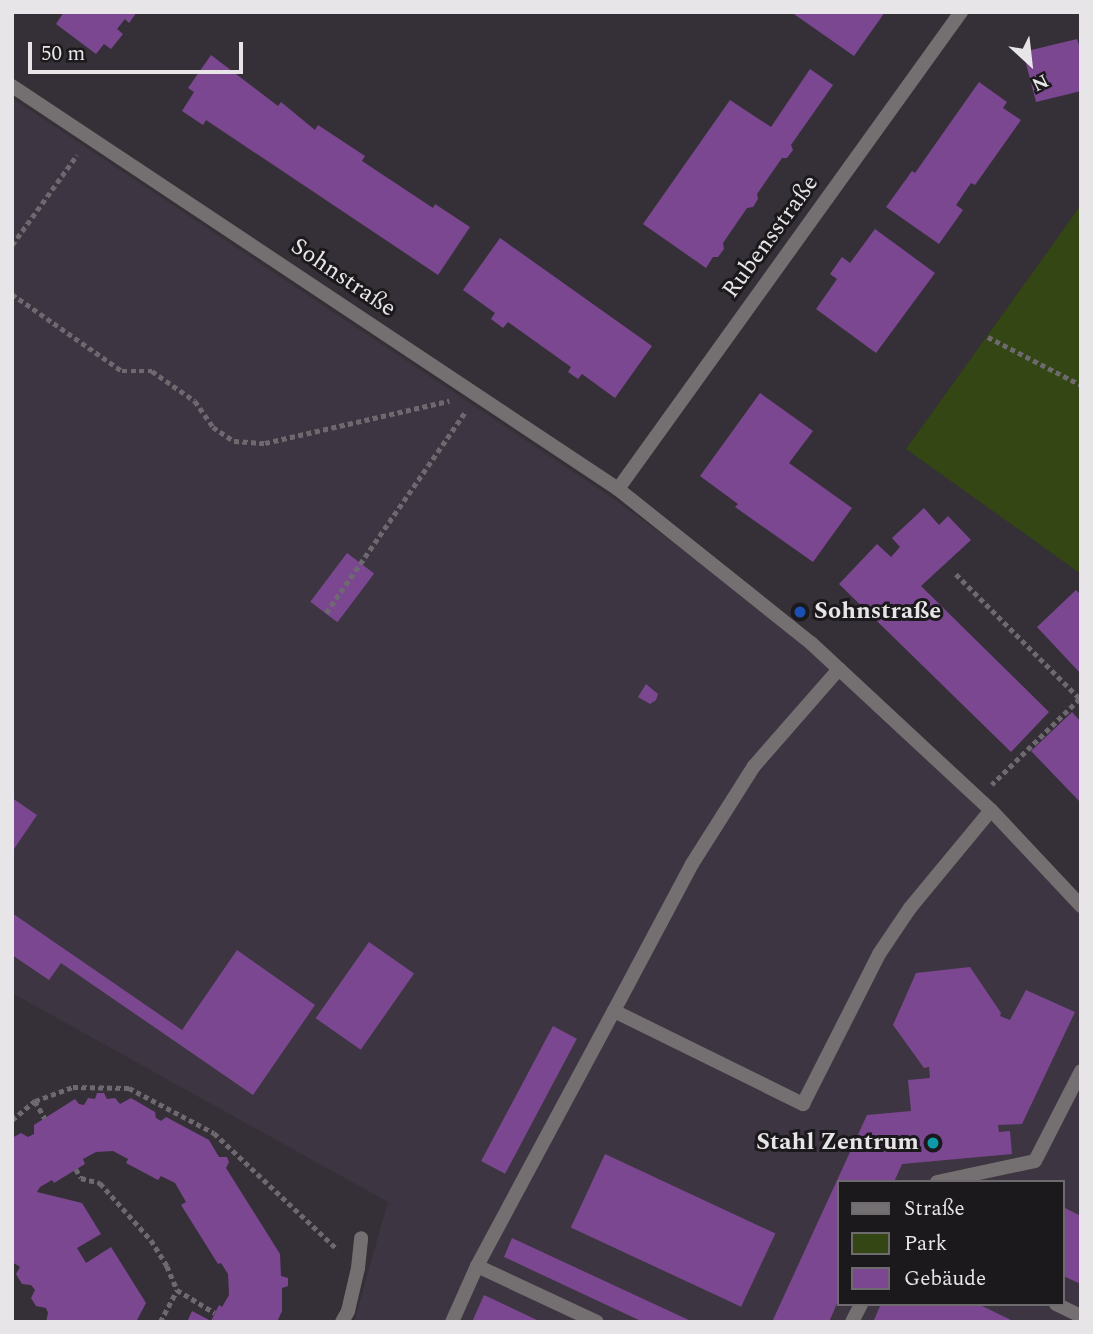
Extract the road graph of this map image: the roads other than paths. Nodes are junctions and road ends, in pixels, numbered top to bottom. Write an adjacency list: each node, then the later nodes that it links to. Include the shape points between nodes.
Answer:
1 (961, 12): 3 (street, Rubensstraße)
2 (12, 86): 3 (street, Sohnstraße)
3 (618, 489): 4 (street, Sohnstraße)
4 (839, 669): 5 (street, Sohnstraße); 7 (street, via 754,766 692,864)
5 (991, 810): 6 (street, Sohnstraße); 7 (street, via 910,908 879,954 803,1104)
6 (1081, 906)
7 (614, 1011): 11 (street)
8 (1081, 1071): 9 (street, via 1035,1161)
9 (946, 1180)
10 (361, 1238): 15 (street, via 358,1268)
11 (477, 1266): 16 (street); 17 (street)
12 (860, 1306): 18 (street)
13 (1060, 1306): 14 (street)
14 (1081, 1317)
15 (342, 1322)
16 (452, 1322)
17 (597, 1322)
18 (852, 1322)

